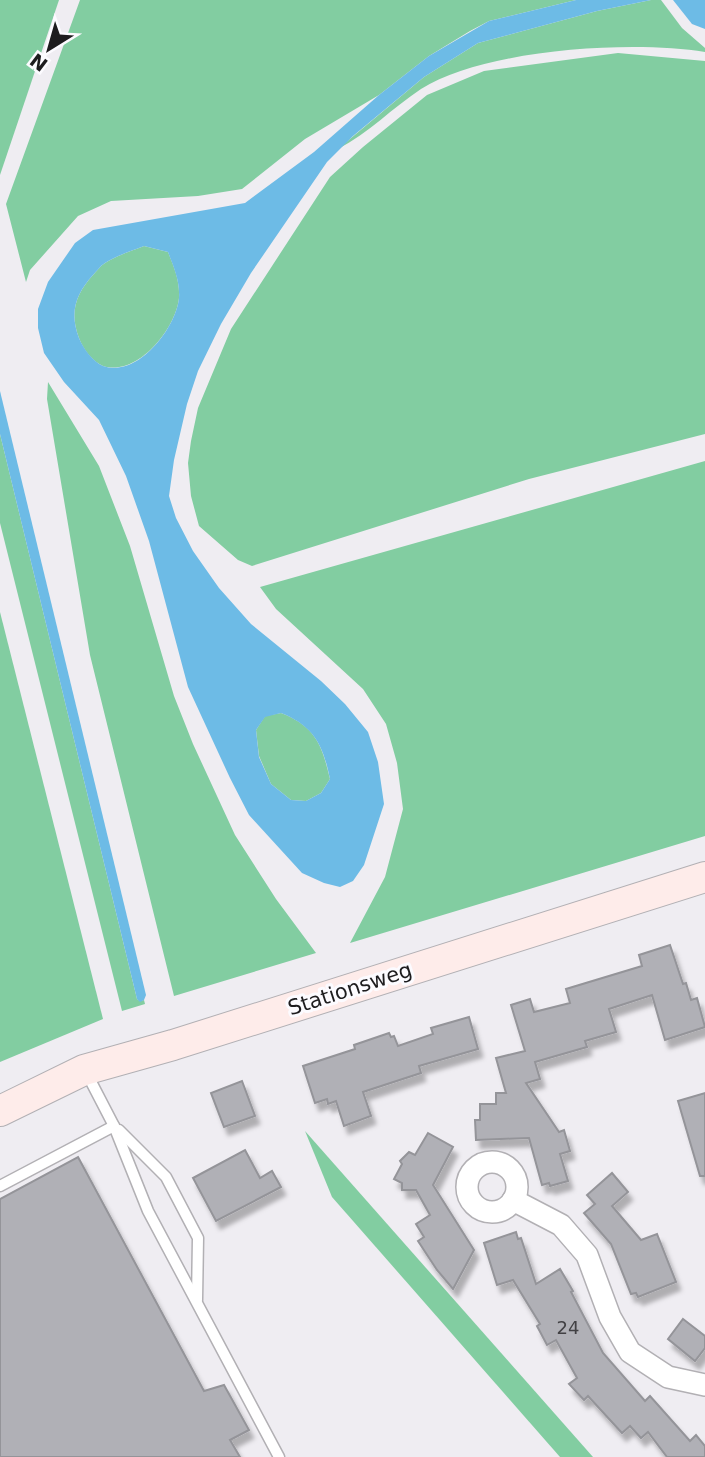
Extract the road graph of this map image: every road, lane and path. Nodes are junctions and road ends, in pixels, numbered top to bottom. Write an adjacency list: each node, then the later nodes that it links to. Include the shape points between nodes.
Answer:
1 (705, 877): 2 (main road, Stationsweg)
2 (84, 1070): 3 (main road, Stationsweg); 4 (lane)
3 (0, 1111)
4 (114, 1126): 5 (lane); 7 (lane, via 148,1211); 7 (lane, via 166,1177 198,1238)
5 (0, 1186)
6 (513, 1200): 8 (street, via 561,1225 587,1255 610,1317 630,1352 668,1377)
7 (197, 1301): 9 (lane)
8 (705, 1385)
9 (279, 1457)

